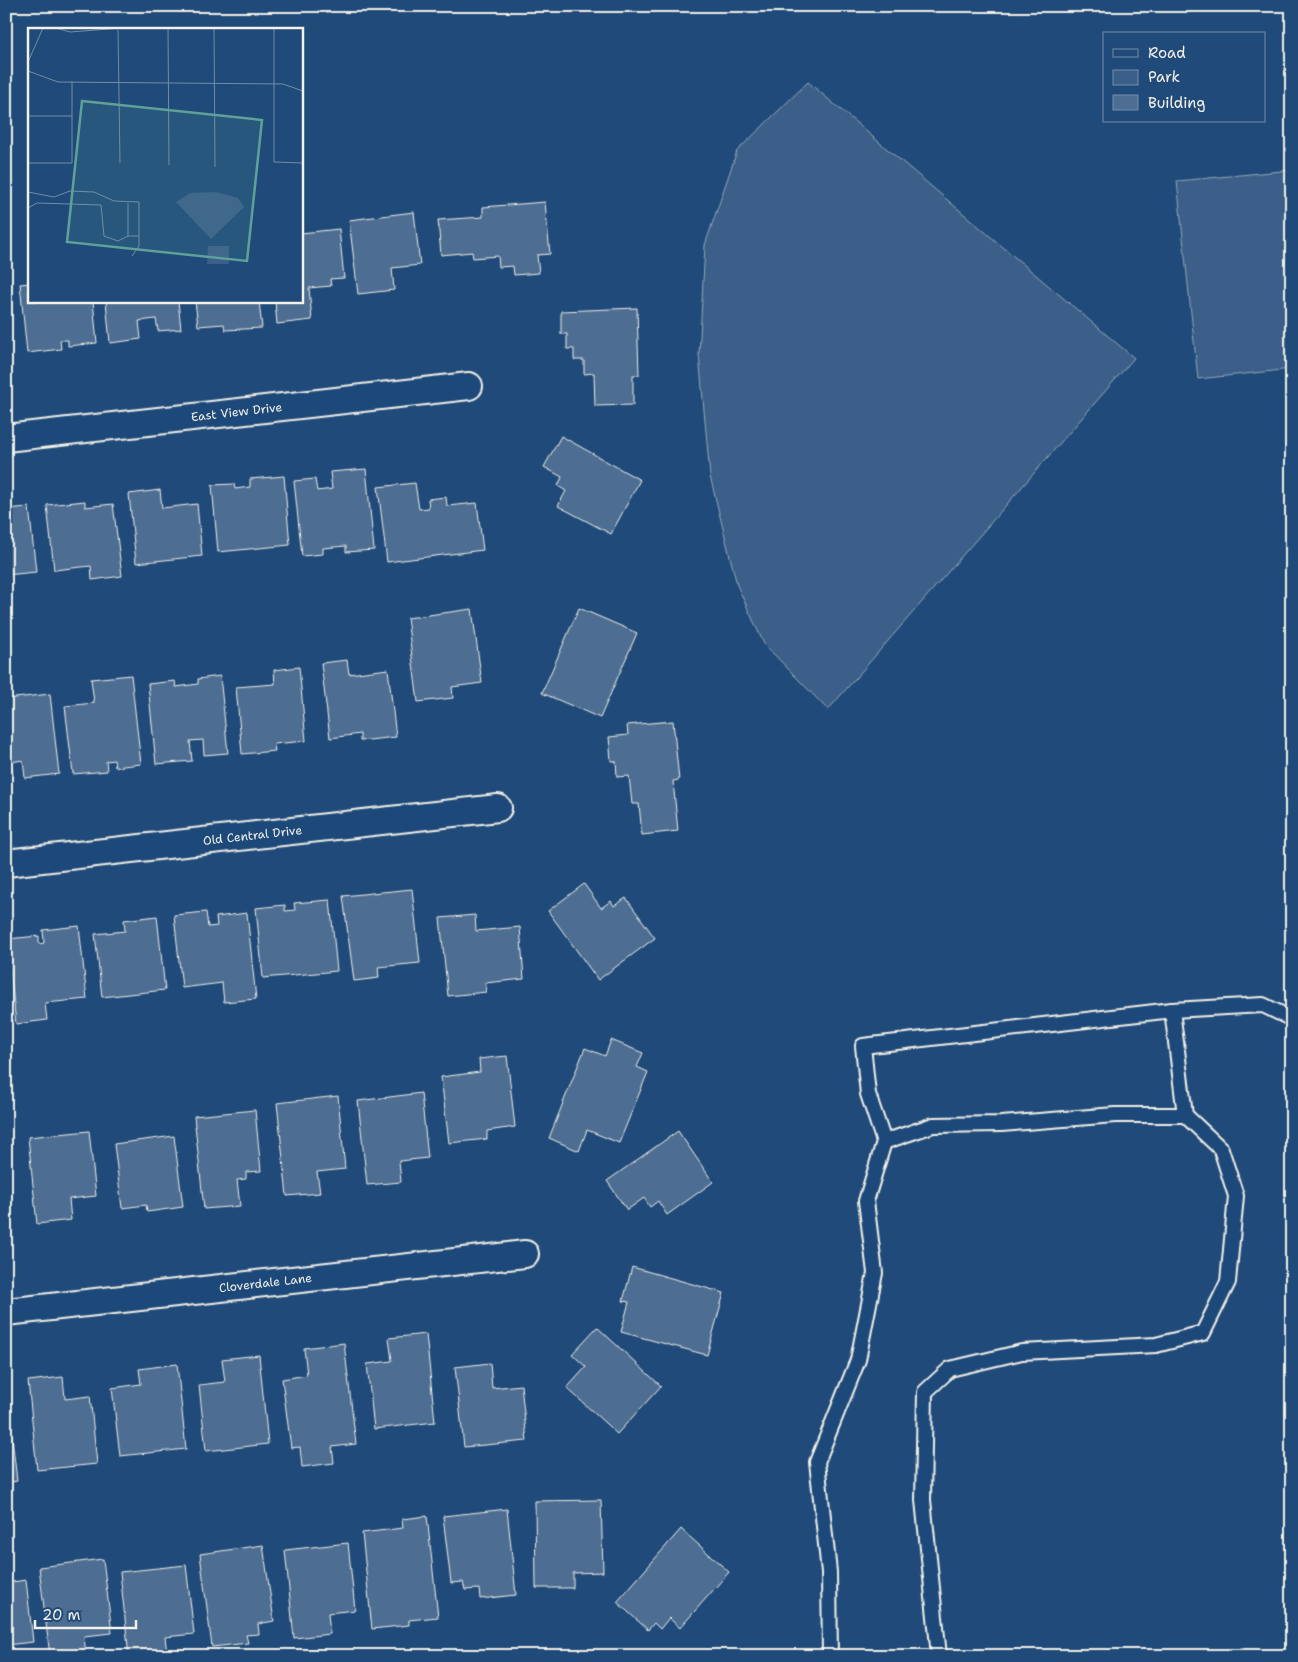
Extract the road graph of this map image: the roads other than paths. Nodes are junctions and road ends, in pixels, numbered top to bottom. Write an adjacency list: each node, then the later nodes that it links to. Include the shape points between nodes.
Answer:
1 (468, 386): 2 (street, East View Drive)
2 (6, 438)
3 (498, 808): 4 (street, Old Central Drive)
4 (6, 863)
5 (1172, 1010): 6 (lane, via 1263,1005); 7 (lane); 8 (lane, via 863,1046 868,1094)
6 (1292, 1019)
7 (1185, 1115): 8 (lane, via 933,1125); 12 (lane, via 1221,1149 1236,1196 1228,1282 1203,1333 1156,1345 1022,1352 950,1370 925,1392 923,1500)
8 (884, 1142): 11 (lane, via 866,1201 875,1273 858,1360 817,1462 828,1572)
9 (525, 1254): 10 (street, Cloverdale Lane)
10 (6, 1312)
11 (830, 1656)
12 (939, 1656)

